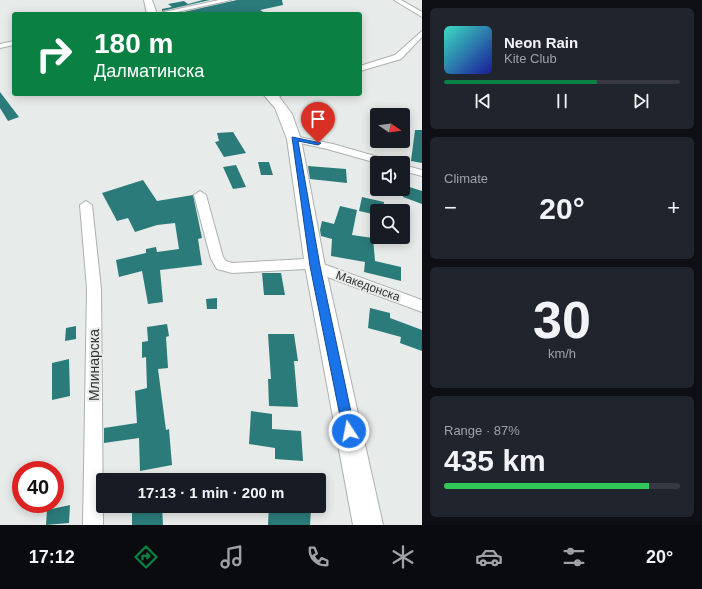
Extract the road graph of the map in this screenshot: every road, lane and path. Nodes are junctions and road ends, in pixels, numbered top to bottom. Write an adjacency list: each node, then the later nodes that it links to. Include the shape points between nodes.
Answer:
1 (148, 0): 4 (street)
2 (228, 0): 5 (street)
3 (396, 0): 6 (street)
4 (151, 12)
5 (168, 12)
6 (422, 15)
7 (422, 33): 10 (street, via 398,57)
8 (12, 43): 9 (street)
9 (0, 46)
10 (362, 68)
11 (275, 96): 12 (street)
12 (294, 139): 13 (street); 18 (street)
13 (370, 158)
14 (410, 170): 15 (street)
15 (422, 174)
16 (200, 195): 18 (street, Македонска, via 217,259 222,265 232,268 306,264)
17 (86, 205): 20 (street, Млинарска, via 94,289)
18 (315, 266): 19 (street, Македонска); 21 (street)
19 (422, 306)
20 (93, 525)
21 (368, 525)

